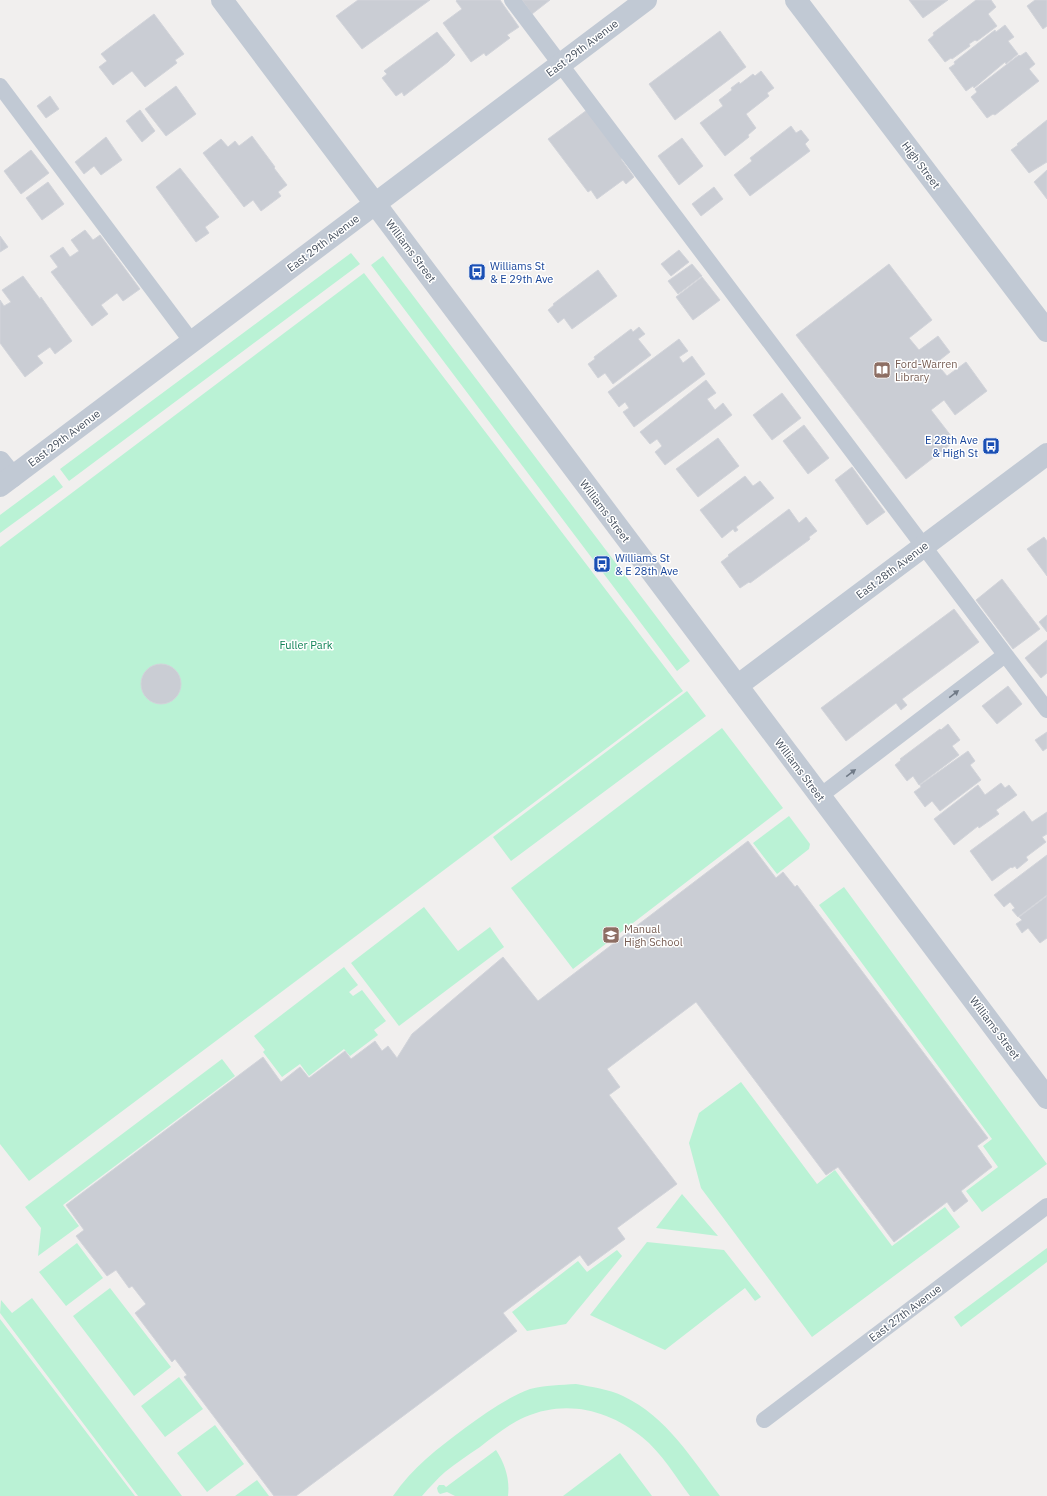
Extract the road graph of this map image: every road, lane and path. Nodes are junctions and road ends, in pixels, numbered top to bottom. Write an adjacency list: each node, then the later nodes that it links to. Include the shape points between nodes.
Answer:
1 (222, 0): 7 (street, Williams Street)
2 (512, 0): 5 (lane)
3 (646, 0): 5 (street, East 29th Avenue)
4 (796, 0): 8 (street, High Street)
5 (560, 64): 7 (street, East 29th Avenue); 12 (lane)
6 (0, 86): 9 (lane)
7 (375, 203): 9 (street, East 29th Avenue); 14 (street, Williams Street)
8 (1047, 331)
9 (192, 342): 11 (street, East 29th Avenue)
10 (1047, 454): 12 (street, East 28th Avenue)
11 (4, 475)
12 (923, 546): 13 (lane); 14 (street, East 28th Avenue)
13 (1005, 655): 15 (lane); 16 (lane, one-way to 13)
14 (737, 686): 16 (street, Williams Street)
15 (1047, 710)
16 (820, 796): 17 (street, Williams Street)
17 (1047, 1098)
18 (1047, 1206): 19 (lane, East 27th Avenue)
19 (764, 1420)

